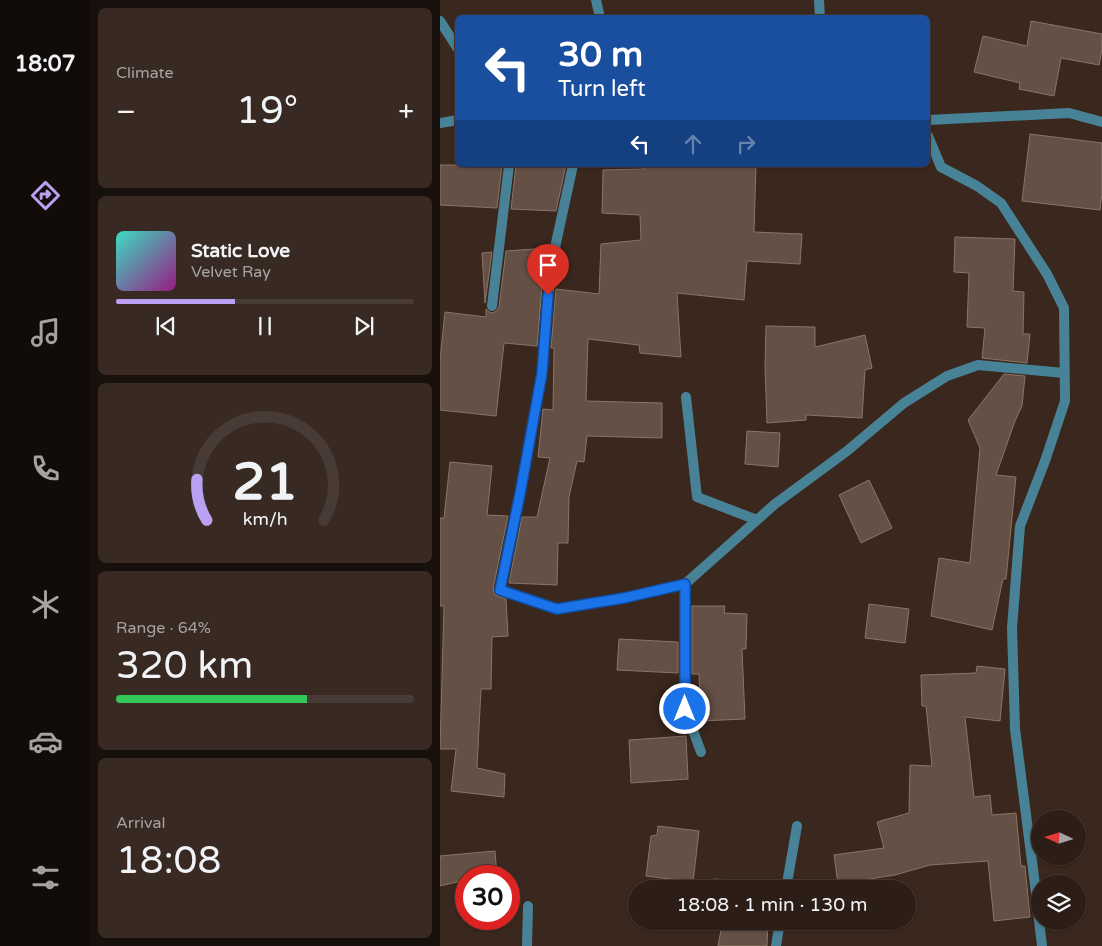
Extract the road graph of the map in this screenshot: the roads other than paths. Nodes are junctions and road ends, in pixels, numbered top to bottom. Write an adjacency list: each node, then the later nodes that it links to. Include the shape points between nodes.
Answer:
1 (596, 0): 3 (street)
2 (819, 0): 4 (street)
3 (599, 15)
4 (820, 15)
5 (440, 21): 6 (street)
6 (455, 44)
7 (455, 120): 10 (street)
8 (930, 120): 9 (street, via 1069,113)
9 (1102, 122)
10 (440, 123)
11 (930, 141): 15 (street, via 941,167 1001,203 1047,274 1064,308)
12 (509, 167): 14 (street)
13 (573, 167): 18 (street, via 550,276 542,373 500,590 557,609)
14 (492, 306)
15 (1064, 373): 17 (street, via 978,365 947,376 904,403); 26 (street, via 1065,401 1020,526 1012,628 1015,729)
16 (686, 397): 17 (street, via 697,497)
17 (757, 520): 18 (street)
18 (685, 584): 19 (street, via 685,709)
19 (701, 752)
20 (797, 826): 21 (street)
21 (788, 880)
22 (528, 906): 24 (street)
23 (779, 930): 25 (street)
24 (527, 946)
25 (776, 946)
26 (1042, 946)

